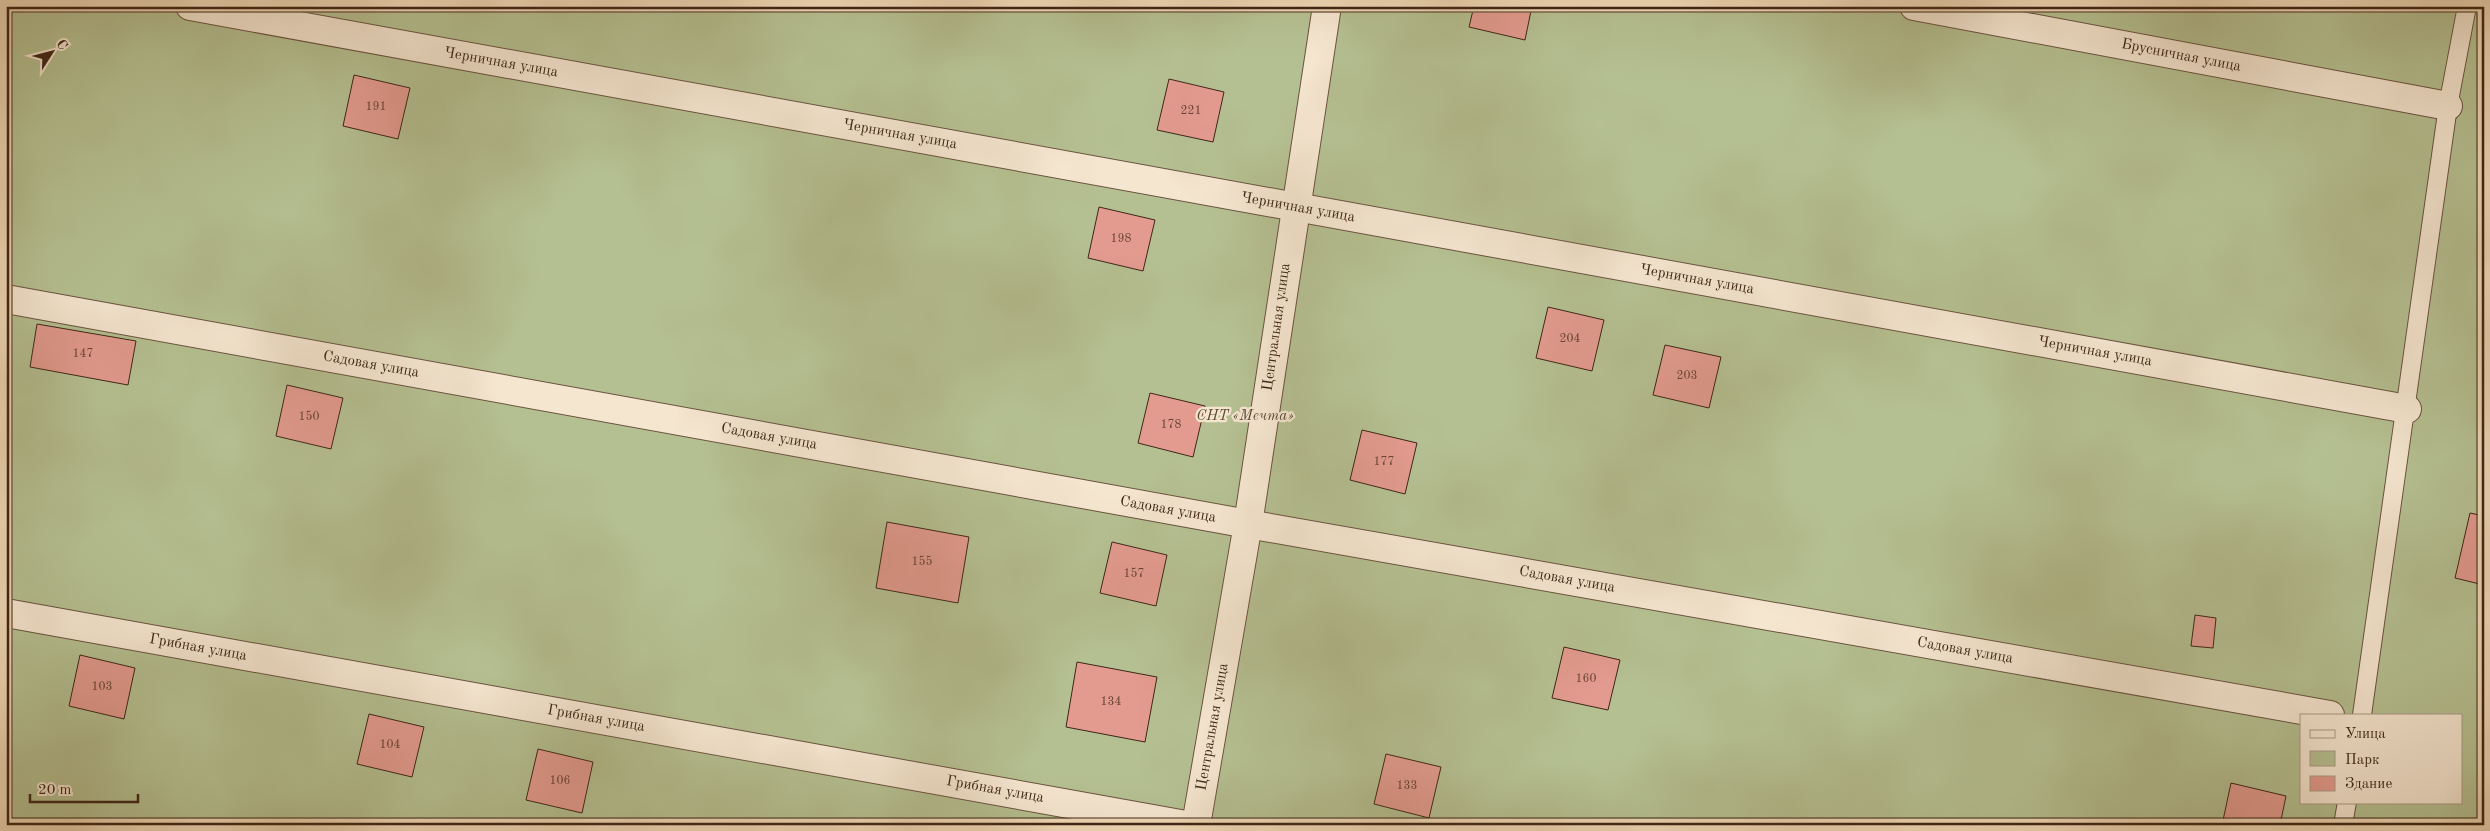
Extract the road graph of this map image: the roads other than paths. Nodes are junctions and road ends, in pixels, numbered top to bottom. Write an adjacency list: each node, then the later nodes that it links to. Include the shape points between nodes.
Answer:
1 (190, 6): 6 (street, Черничная улица)
2 (1326, 6): 6 (street, Центральная улица)
3 (1914, 6): 5 (street, Брусничная улица)
4 (2467, 6): 5 (lane)
5 (2448, 106): 8 (lane)
6 (1295, 207): 8 (street, Черничная улица); 9 (street, Центральная улица)
7 (6, 299): 9 (street, Садовая улица)
8 (2407, 409): 12 (lane)
9 (1248, 524): 11 (street, Садовая улица); 15 (street, Центральная улица)
10 (6, 613): 14 (street, Грибная улица)
11 (2324, 714)
12 (2362, 714)
13 (2347, 804): 16 (lane)
14 (1186, 825)
15 (1196, 825)
16 (2343, 825)

